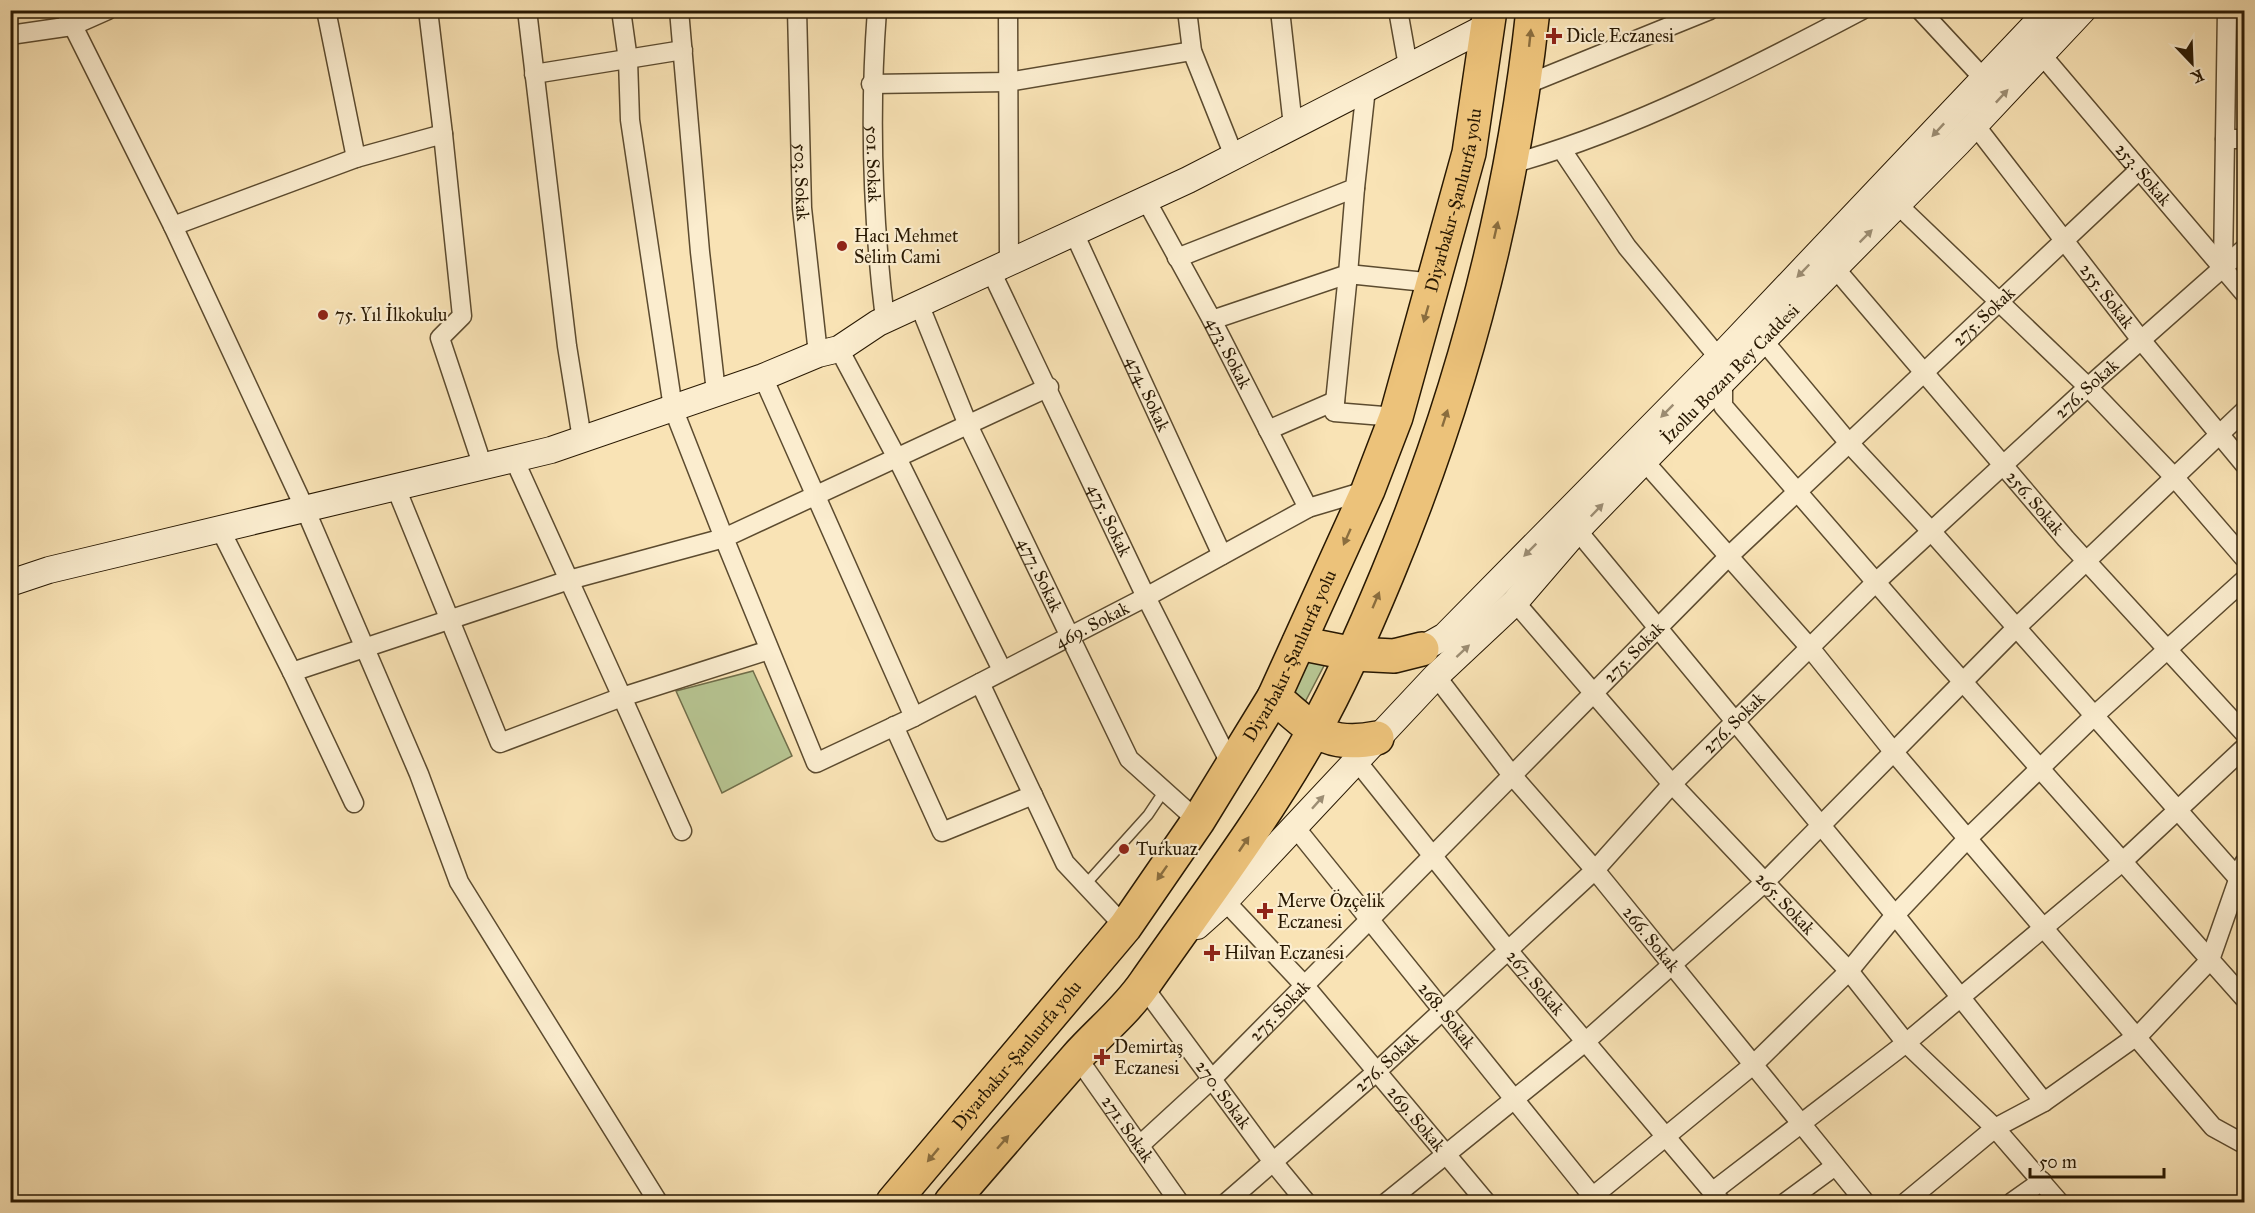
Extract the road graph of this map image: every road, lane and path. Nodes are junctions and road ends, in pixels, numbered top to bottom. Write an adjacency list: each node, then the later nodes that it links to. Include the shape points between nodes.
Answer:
1 (108, 10): 20 (street)
2 (326, 10): 41 (street)
3 (428, 10): 36 (street)
4 (526, 10): 28 (street)
5 (621, 10): 26 (street)
6 (679, 10): 23 (street)
7 (797, 10): 64 (street, 503. Sokak, via 802,208)
8 (877, 10): 31 (street, 501. Sokak)
9 (1008, 10): 30 (street)
10 (1186, 10): 24 (street)
11 (1280, 10): 35 (street)
12 (1398, 10): 27 (street)
13 (1533, 10): 32 (highway, one-way to 13)
14 (1710, 10): 32 (street)
15 (1862, 10): 39 (street, via 1752,68)
16 (1920, 10): 29 (street)
17 (2049, 10): 29 (main road, İzollu Bozan Bey Caddesi)
18 (2083, 10): 25 (main road, İzollu Bozan Bey Caddesi)
19 (2227, 10): 37 (street)
20 (69, 18): 22 (street); 47 (street)
21 (1489, 18): 27 (main road); 56 (highway, Diyarbakır-Şanlıurfa yolu, via 1469,153)
22 (10, 35)
23 (683, 50): 26 (street); 70 (street)
24 (1192, 51): 30 (street); 40 (street)
25 (2042, 54): 34 (main road, İzollu Bozan Bey Caddesi, one-way to 25); 43 (street, 253. Sokak)
26 (628, 60): 28 (street); 72 (street, via 630,120)
27 (1408, 66): 33 (main road)
28 (534, 74): 78 (street)
29 (1985, 80): 65 (main road, İzollu Bozan Bey Caddesi, one-way to 65)
30 (1008, 82): 31 (street); 52 (street)
31 (872, 84): 60 (street, 501. Sokak, via 874,235)
32 (1525, 85): 42 (highway)
33 (1366, 88): 35 (main road); 44 (street)
34 (1975, 125): 46 (main road, İzollu Bozan Bey Caddesi); 49 (street, 255. Sokak)
35 (1293, 126): 40 (main road)
36 (443, 134): 41 (street); 85 (street, via 462,316 440,338)
37 (2225, 139): 38 (street); 54 (street)
38 (2244, 139)
39 (1562, 150): 42 (street); 65 (street, via 1627,248)
40 (1234, 156): 45 (main road)
41 (356, 158): 47 (street)
42 (1511, 164): 116 (highway, one-way to 42, via 1416,506 1467,350)
43 (2138, 171): 49 (street, 275. Sokak); 54 (street, 253. Sokak)
44 (1355, 188): 51 (street); 55 (street)
45 (1146, 200): 48 (main road); 51 (street, 473. Sokak)
46 (1897, 204): 53 (main road, İzollu Bozan Bey Caddesi, one-way to 46); 58 (street)
47 (172, 226): 92 (street)
48 (1074, 233): 52 (main road); 97 (street, 474. Sokak)
49 (2064, 240): 58 (street, 275. Sokak); 63 (street, 255. Sokak)
50 (2244, 249): 54 (street, 276. Sokak)
51 (1177, 258): 61 (street, 473. Sokak)
52 (1000, 267): 59 (main road); 68 (street, 475. Sokak)
53 (1834, 267): 62 (main road, İzollu Bozan Bey Caddesi); 66 (street, 256. Sokak)
54 (2223, 267): 57 (street, 253. Sokak); 63 (street, 276. Sokak)
55 (1348, 274): 56 (street); 61 (street); 71 (street)
56 (1435, 282): 74 (highway, Diyarbakır-Şanlıurfa yolu, one-way to 74)
57 (2244, 293)
58 (1998, 301): 66 (street, 275. Sokak); 69 (street)
59 (919, 304): 60 (main road); 75 (street, 477. Sokak)
60 (885, 319): 64 (main road)
61 (1212, 320): 76 (street, 473. Sokak)
62 (1762, 339): 65 (main road, İzollu Bozan Bey Caddesi); 79 (street)
63 (2141, 340): 69 (street, 276. Sokak); 77 (street, 255. Sokak)
64 (829, 352): 67 (main road); 80 (street)
65 (1721, 369): 82 (main road, İzollu Bozan Bey Caddesi); 89 (street, via 1723,406); 117 (main road, İzollu Bozan Bey Caddesi, one-way to 117, via 1445,636)
66 (1922, 372): 79 (street, 275. Sokak); 84 (street, 256. Sokak)
67 (763, 377): 70 (main road); 90 (street)
68 (1049, 387): 75 (street); 105 (street, 475. Sokak)
69 (2088, 387): 84 (street, 276. Sokak); 86 (street)
70 (716, 392): 72 (main road)
71 (1335, 401): 74 (street, via 1334,412); 76 (street)
72 (673, 408): 78 (main road); 96 (street)
73 (2244, 411): 77 (street)
74 (1396, 417): 88 (highway, Diyarbakır-Şanlıurfa yolu)
75 (968, 425): 80 (street); 110 (street, 477. Sokak)
76 (1268, 430): 91 (street, 473. Sokak)
77 (2220, 433): 83 (street, 255. Sokak); 86 (street)
78 (582, 440): 81 (main road)
79 (1848, 442): 89 (street, 275. Sokak); 95 (street)
80 (897, 458): 90 (street); 118 (street)
81 (514, 459): 85 (main road); 101 (street)
82 (1644, 461): 94 (main road, İzollu Bozan Bey Caddesi, one-way to 82); 98 (street)
83 (2244, 464)
84 (2002, 465): 95 (street, 276. Sokak); 100 (street, 256. Sokak)
85 (483, 467): 87 (main road)
86 (2175, 478): 99 (street); 100 (street)
87 (396, 488): 92 (main road); 107 (street)
88 (1368, 490): 91 (street, 469. Sokak); 111 (highway, Diyarbakır-Şanlıurfa yolu, one-way to 111)
89 (1797, 490): 98 (street, 275. Sokak); 103 (street)
90 (816, 496): 96 (street); 126 (street)
91 (1308, 508): 97 (street, 469. Sokak)
92 (306, 511): 93 (main road); 113 (street)
93 (220, 530): 104 (main road, via 49,570); 119 (street)
94 (1577, 530): 106 (main road, İzollu Bozan Bey Caddesi); 109 (street)
95 (1931, 531): 103 (street, 276. Sokak); 108 (street)
96 (724, 538): 101 (street); 115 (street)
97 (1222, 555): 105 (street, 469. Sokak)
98 (1729, 556): 109 (street, 275. Sokak); 114 (street)
99 (2244, 558)
100 (2087, 561): 108 (street); 112 (street, 256. Sokak)
101 (569, 580): 107 (street); 123 (street)
102 (2244, 580): 112 (street)
103 (1876, 582): 114 (street, 276. Sokak); 120 (street)
104 (10, 583)
105 (1146, 597): 110 (street, 469. Sokak); 134 (street, 475. Sokak)
106 (1515, 602): 117 (main road, İzollu Bozan Bey Caddesi, one-way to 106); 122 (street, 265. Sokak)
107 (448, 621): 113 (street); 123 (street, via 500,743)
108 (2017, 627): 120 (street); 125 (street)
109 (1658, 628): 122 (street, 275. Sokak); 127 (street)
110 (1069, 636): 118 (street, 469. Sokak); 138 (street, 477. Sokak, via 1129,759)
111 (1299, 643): 116 (highway); 124 (highway, Diyarbakır-Şanlıurfa yolu)
112 (2168, 648): 125 (street); 130 (street, 256. Sokak)
113 (365, 649): 119 (street); 187 (street, via 419,774 459,882)
114 (1811, 649): 127 (street, 276. Sokak); 133 (street)
115 (769, 650): 123 (street); 128 (street, 469. Sokak, via 816,763)
116 (1354, 654): 117 (highway); 129 (highway)
117 (1429, 663): 132 (main road, İzollu Bozan Bey Caddesi); 136 (street, 266. Sokak)
118 (1002, 670): 121 (street, 469. Sokak)
119 (292, 672): 140 (street)
120 (1962, 681): 133 (street); 135 (street)
121 (980, 683): 126 (street, 469. Sokak); 139 (street)
122 (1594, 694): 136 (street, 275. Sokak); 137 (street, 265. Sokak)
123 (622, 697): 145 (street)
124 (1274, 697): 129 (highway); 134 (highway, Diyarbakır-Şanlıurfa yolu)
125 (2095, 715): 135 (street); 141 (street)
126 (914, 717): 128 (street, 469. Sokak)
127 (1735, 721): 137 (street, 276. Sokak); 143 (street)
128 (894, 726): 139 (street, via 942,832)
129 (1315, 730): 132 (highway); 162 (highway, one-way to 129, via 1246,842)
130 (2244, 733)
131 (2244, 748): 141 (street)
132 (1367, 749): 144 (main road, İzollu Bozan Bey Caddesi, one-way to 132); 147 (street, 267. Sokak)
133 (1892, 750): 143 (street); 146 (street)
134 (1232, 767): 142 (highway, Diyarbakır-Şanlıurfa yolu)
135 (2040, 769): 146 (street); 148 (street)
136 (1510, 774): 147 (street, 275. Sokak); 149 (street, 266. Sokak)
137 (1672, 784): 149 (street, 276. Sokak); 151 (street, 265. Sokak)
138 (1164, 791): 142 (street, 477. Sokak); 152 (lane, via 1148,815)
139 (1033, 795): 152 (street, via 1065,863)
140 (354, 803)
141 (2178, 810): 148 (street); 150 (street)
142 (1198, 821): 157 (highway, Diyarbakır-Şanlıurfa yolu, one-way to 157)
143 (1821, 826): 151 (street); 154 (street)
144 (1295, 828): 153 (main road, İzollu Bozan Bey Caddesi); 155 (street, 268. Sokak)
145 (682, 831)
146 (1968, 838): 154 (street); 156 (street)
147 (1432, 855): 155 (street, 275. Sokak); 158 (street, 267. Sokak)
148 (2122, 861): 156 (street); 159 (street)
149 (1595, 870): 158 (street, 276. Sokak); 160 (street, 266. Sokak)
150 (2243, 876): 159 (street)
151 (1764, 883): 160 (street); 161 (street, 265. Sokak)
152 (1085, 885): 157 (street)
153 (1225, 901): 162 (main road, İzollu Bozan Bey Caddesi); 163 (street, 269. Sokak)
154 (1894, 915): 161 (street); 164 (street)
155 (1369, 920): 163 (street, 275. Sokak); 166 (street, 268. Sokak)
156 (2043, 926): 164 (street); 167 (street)
157 (1125, 927): 188 (highway, Diyarbakır-Şanlıurfa yolu, one-way to 188)
158 (1507, 949): 166 (street, 276. Sokak); 168 (street, 267. Sokak)
159 (2210, 960): 165 (street); 167 (street)
160 (1670, 965): 168 (street); 171 (street, 266. Sokak)
161 (1849, 971): 169 (street, 265. Sokak); 171 (street)
162 (1150, 974): 170 (highway); 173 (street, 270. Sokak)
163 (1305, 986): 172 (street, 269. Sokak); 173 (street, 275. Sokak)
164 (1959, 996): 169 (street); 175 (street)
165 (2244, 998)
166 (1442, 1011): 172 (street, 276. Sokak); 174 (street, 268. Sokak)
167 (2138, 1035): 175 (street); 179 (street, via 2213,1127)
168 (1585, 1042): 174 (street); 178 (street, 267. Sokak)
169 (1906, 1043): 176 (street); 177 (street, 265. Sokak)
170 (1077, 1057): 180 (street, 271. Sokak); 189 (highway, one-way to 170)
171 (1753, 1065): 176 (street, 266. Sokak); 178 (street)
172 (1375, 1073): 181 (street, 269. Sokak); 182 (street, 276. Sokak)
173 (1213, 1078): 180 (street, 275. Sokak); 182 (street, 270. Sokak)
174 (1514, 1100): 181 (street); 186 (street, 268. Sokak)
175 (2044, 1102): 177 (street)
176 (1800, 1122): 183 (street, 266. Sokak); 185 (street)
177 (1995, 1128): 184 (street, 265. Sokak); 197 (street)
178 (1664, 1138): 185 (street, 267. Sokak); 186 (street)
179 (2244, 1144)
180 (1139, 1146): 190 (street, 271. Sokak)
181 (1445, 1155): 193 (street); 194 (street, 269. Sokak)
182 (1273, 1162): 191 (street, 276. Sokak); 192 (street, 270. Sokak)
183 (1835, 1166): 195 (street); 196 (street, 266. Sokak)
184 (2042, 1181): 198 (street); 199 (street, 265. Sokak)
185 (1716, 1197)
186 (1592, 1201)
187 (658, 1203)
188 (893, 1203)
189 (951, 1203)
190 (1179, 1203)
191 (1227, 1203)
192 (1306, 1203)
193 (1387, 1203)
194 (1486, 1203)
195 (1786, 1203)
196 (1865, 1203)
197 (1906, 1203)
198 (2012, 1203)
199 (2059, 1203)

